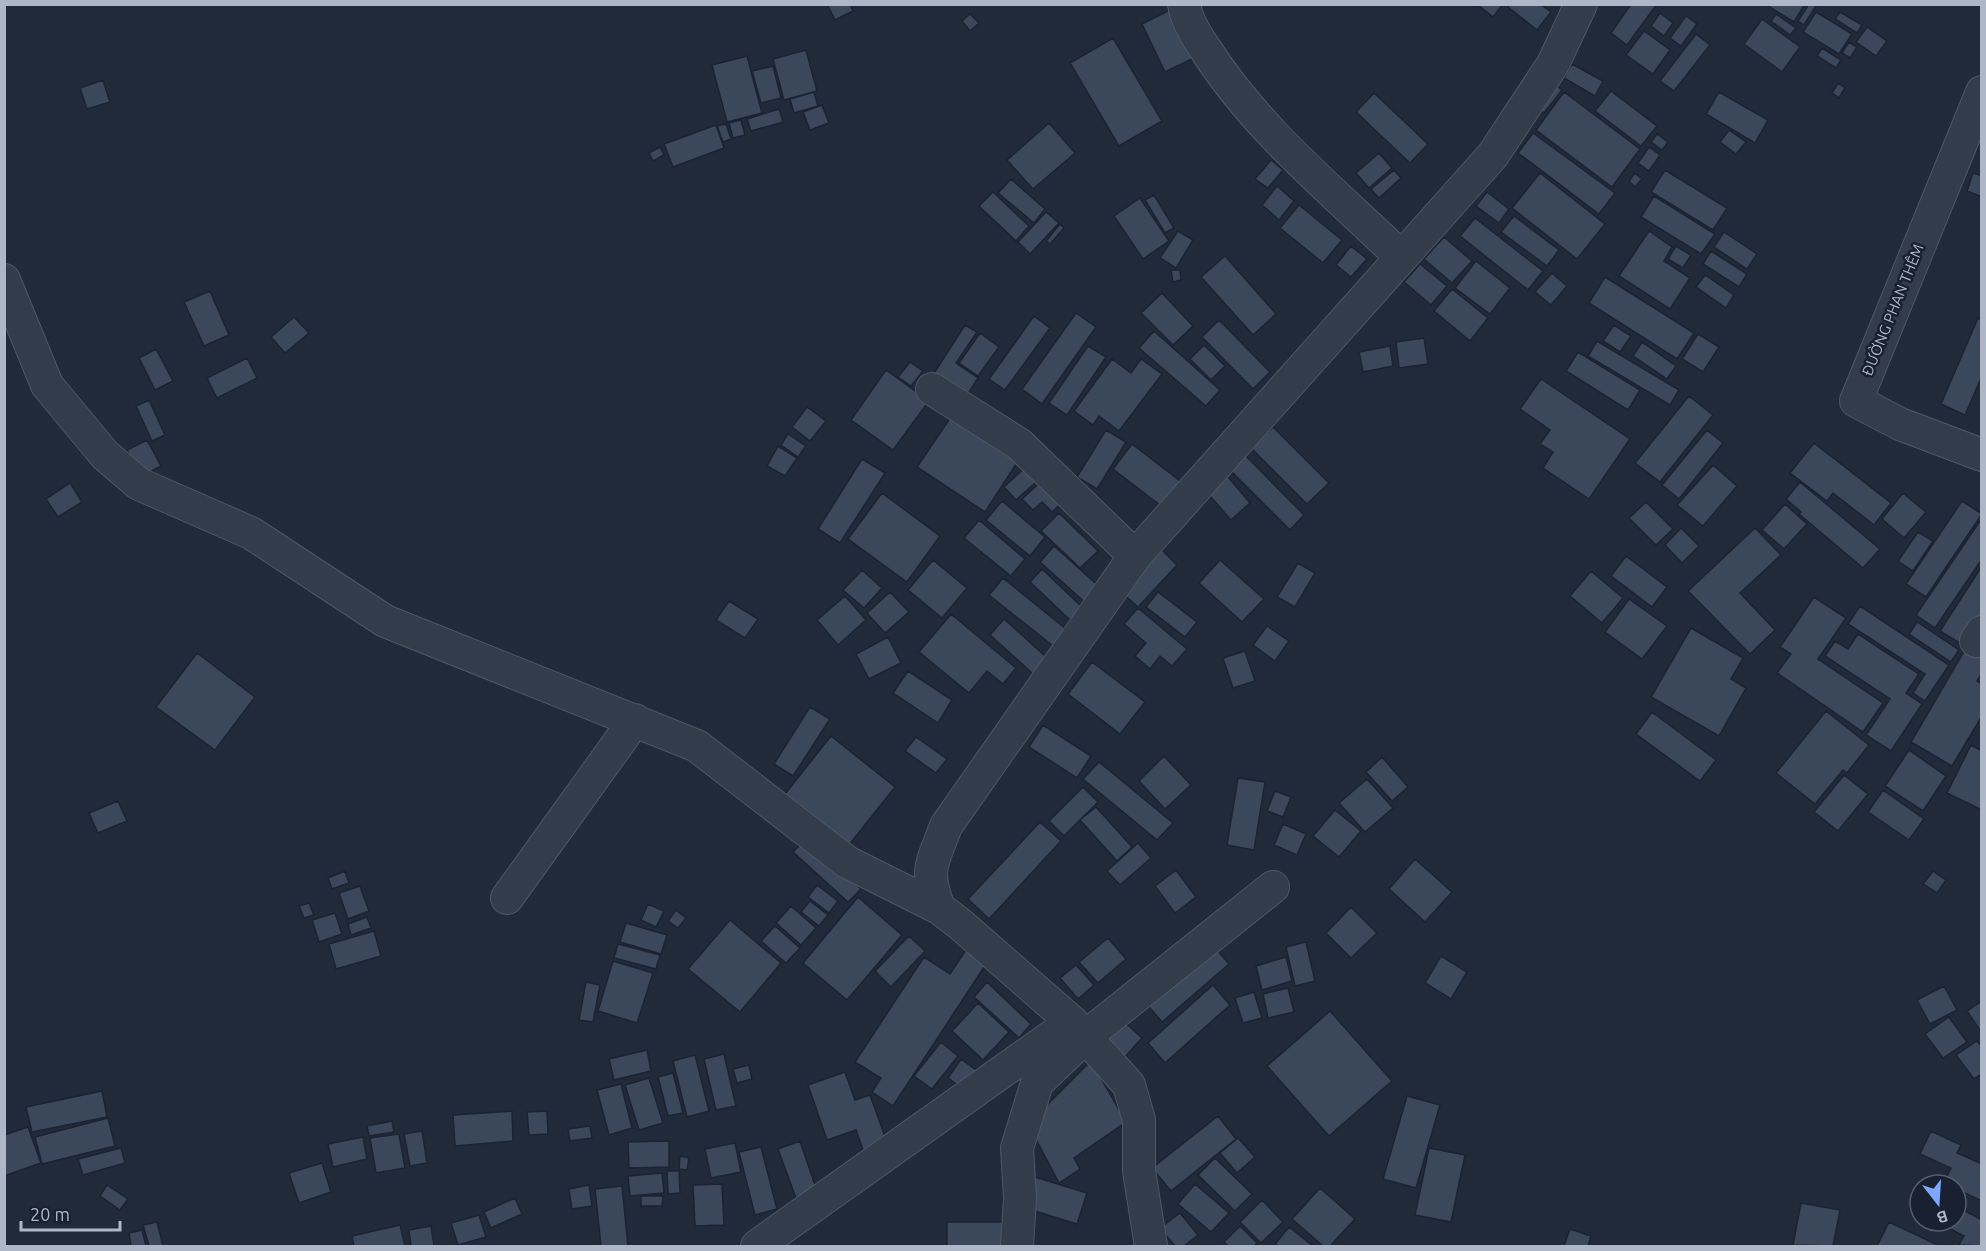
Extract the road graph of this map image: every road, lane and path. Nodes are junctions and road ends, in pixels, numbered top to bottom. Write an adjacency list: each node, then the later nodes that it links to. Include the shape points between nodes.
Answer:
1 (1184, 4): 4 (street, via 1198,38 1253,115)
2 (1581, 4): 4 (street, via 1553,64 1493,155)
3 (1982, 92): 7 (street, ĐƯỜNG PHAN THÊM, via 1856,401 1900,424)
4 (1401, 257): 8 (street)
5 (4, 280): 9 (street, via 47,386 105,455 139,483 251,533 385,621)
6 (932, 389): 8 (street, via 1019,444)
7 (1982, 455)
8 (1135, 556): 12 (street, via 946,826 929,872)
9 (635, 720): 11 (street); 12 (street, via 697,746 847,862)
10 (1273, 887): 13 (street)
11 (507, 898)
12 (939, 908): 13 (street)
13 (1078, 1029): 14 (street); 15 (street, via 1037,1083 1017,1148); 16 (street, via 1129,1084 1140,1120 1139,1171)
14 (757, 1246)
15 (1017, 1246)
16 (1151, 1246)

